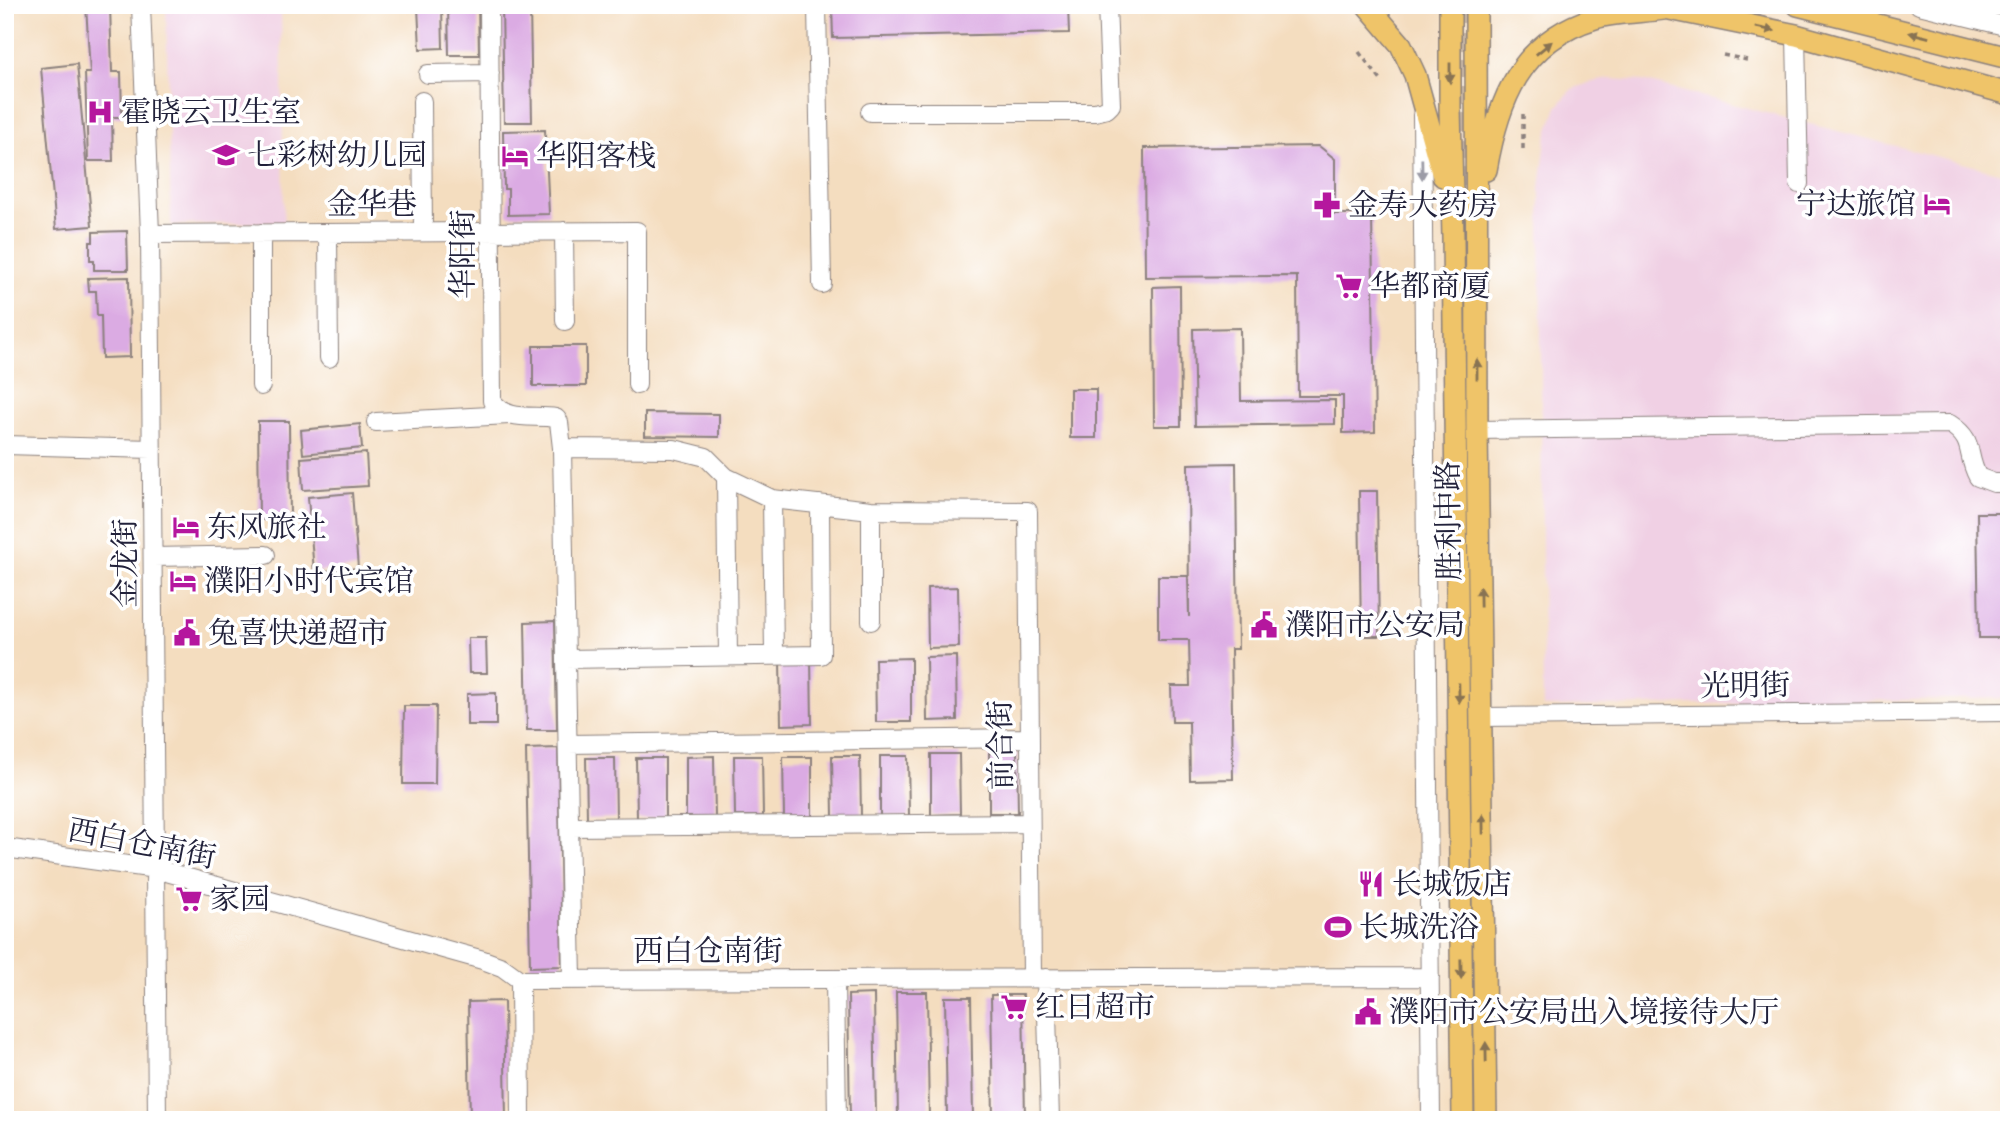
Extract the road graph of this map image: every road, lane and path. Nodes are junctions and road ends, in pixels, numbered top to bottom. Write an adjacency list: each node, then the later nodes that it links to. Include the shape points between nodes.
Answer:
1 (141, 5): 34 (street, 金龙街)
2 (489, 5): 19 (street, 华阳街)
3 (817, 5): 37 (street)
4 (1107, 5): 25 (street, via 1111,105 1107,109)
5 (1367, 5): 24 (main road, via 1401,46)
6 (1450, 5): 35 (main road, 胜利中路, one-way to 35)
7 (1475, 5): 36 (main road, 胜利中路)
8 (1798, 5): 14 (main road, one-way to 8)
9 (1919, 5): 11 (street)
10 (1658, 7): 13 (main road, one-way to 13); 36 (main road, one-way to 10, via 1493,131 1524,64 1546,44 1595,18)
11 (1972, 11): 12 (street); 14 (street)
12 (2009, 27)
13 (1796, 35): 22 (main road); 28 (street)
14 (1964, 46): 17 (main road)
15 (1359, 52): 21 (path)
16 (1723, 55): 18 (path)
17 (2009, 58)
18 (1747, 60)
19 (489, 73): 20 (street); 31 (street, 华阳街)
20 (428, 74)
21 (1383, 83)
22 (2009, 94)
23 (422, 101): 30 (street)
24 (1422, 101): 35 (main road, via 1442,172); 67 (street, one-way to 67)
25 (870, 112)
26 (1523, 112): 27 (path)
27 (1523, 149)
28 (1799, 184)
29 (564, 231): 31 (street, 金华巷); 38 (street); 40 (street, 金华巷, via 637,231)
30 (423, 232): 31 (street, 金华巷); 33 (street, 金华巷)
31 (491, 232): 42 (street, 华阳街, via 492,401)
32 (261, 233): 33 (street, 金华巷); 34 (street, 金华巷); 41 (street)
33 (328, 233): 39 (street)
34 (150, 234): 46 (street, 金龙街)
35 (1453, 238): 77 (main road, 胜利中路, one-way to 77)
36 (1478, 246): 44 (main road, 胜利中路, one-way to 36)
37 (822, 284)
38 (565, 321)
39 (329, 358)
40 (637, 385)
41 (261, 386)
42 (509, 415): 43 (street); 47 (street, via 556,418)
43 (376, 422)
44 (1477, 430): 49 (street, via 1950,424 1967,440 1978,477); 60 (main road, 胜利中路, one-way to 44)
45 (5, 445): 46 (street)
46 (152, 449): 54 (street, 金龙街)
47 (562, 449): 48 (street, via 674,449 706,457); 58 (street)
48 (726, 477): 50 (street); 57 (street)
49 (2009, 483)
50 (772, 499): 51 (street); 56 (street)
51 (820, 504): 52 (street); 56 (street, via 821,655)
52 (871, 510): 55 (street); 61 (street, 前合街, via 1028,511)
53 (266, 555): 54 (street)
54 (153, 558): 66 (street, 金龙街)
55 (871, 621)
56 (774, 655): 57 (street)
57 (728, 656): 58 (street)
58 (566, 659): 62 (street)
59 (2009, 712): 60 (street, 光明街)
60 (1482, 717): 78 (main road, 胜利中路, one-way to 60)
61 (1028, 738): 62 (street); 63 (street, 前合街)
62 (568, 744): 64 (street)
63 (1030, 823): 64 (street); 68 (street, 前合街)
64 (570, 827): 71 (street)
65 (5, 848): 66 (street, 西白仓南街)
66 (156, 869): 70 (street, 西白仓南街, via 483,960); 72 (street, 金龙街)
67 (1430, 977): 68 (street, 西白仓南街); 76 (street)
68 (1039, 978): 69 (street, 西白仓南街); 75 (street, 前合街)
69 (835, 979): 71 (street, 西白仓南街); 74 (street)
70 (520, 980): 71 (street, 西白仓南街); 73 (street)
71 (572, 980)
72 (157, 1120)
73 (521, 1120)
74 (837, 1120)
75 (1050, 1120)
76 (1431, 1120)
77 (1463, 1120)
78 (1486, 1120)

